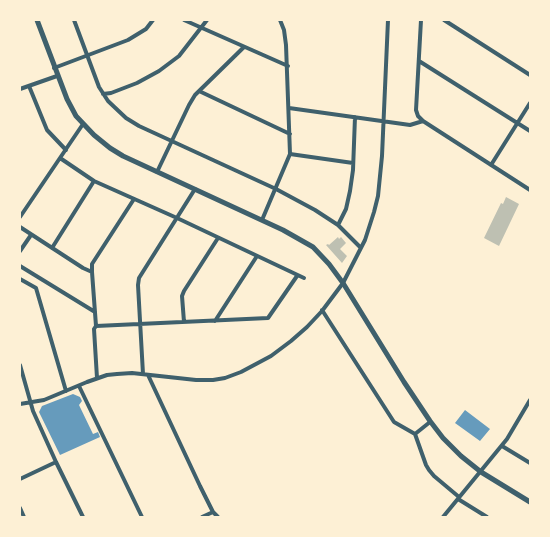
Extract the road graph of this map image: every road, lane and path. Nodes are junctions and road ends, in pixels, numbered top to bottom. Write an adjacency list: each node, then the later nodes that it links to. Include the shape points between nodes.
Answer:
1 (37, 20): 15 (street)
2 (74, 20): 12 (street)
3 (153, 20): 12 (street, via 146,29 128,40)
4 (184, 20): 10 (street)
5 (208, 20): 10 (street)
6 (280, 20): 14 (street)
7 (388, 20): 25 (street)
8 (421, 20): 13 (street)
9 (444, 20): 16 (street)
10 (202, 28): 11 (street); 21 (street, via 179,56 160,71 137,83)
11 (244, 47): 14 (street); 20 (street)
12 (86, 56): 15 (street); 21 (street)
13 (419, 61): 26 (street, via 416,110); 27 (street)
14 (288, 66): 23 (street)
15 (54, 68): 17 (street)
16 (530, 75)
17 (57, 76): 18 (street); 28 (street, via 68,103)
18 (29, 86): 19 (street); 32 (street, via 48,130)
19 (20, 89)
20 (198, 91): 30 (street); 31 (street)
21 (103, 94): 31 (street, via 126,118)
22 (530, 103): 27 (street)
23 (289, 108): 24 (street); 30 (street)
24 (355, 117): 25 (street); 35 (street)
25 (384, 121): 26 (street, via 410,125); 51 (street, via 376,204)
26 (423, 121): 36 (street)
27 (518, 123): 29 (street); 36 (street)
28 (83, 124): 32 (street); 37 (street, via 110,148)
29 (530, 131)
30 (290, 134): 33 (street)
31 (172, 141): 37 (street); 40 (street)
32 (66, 150): 34 (street)
33 (290, 154): 35 (street); 40 (street)
34 (60, 158): 38 (street); 43 (street)
35 (353, 164): 46 (street, via 346,208)
36 (491, 165): 41 (street)
37 (157, 172): 39 (street)
38 (94, 181): 42 (street); 50 (street)
39 (194, 189): 44 (street); 45 (street)
40 (276, 189): 45 (street); 46 (street, via 322,213)
41 (530, 190)
42 (134, 199): 44 (street); 55 (street, via 92,264)
43 (20, 217)
44 (176, 218): 49 (street); 64 (street, via 139,278)
45 (262, 220): 59 (street, via 313,247)
46 (338, 225): 51 (street)
47 (20, 227): 48 (street)
48 (31, 235): 50 (street); 52 (street)
49 (218, 238): 53 (street); 63 (street, via 184,291)
50 (52, 248): 55 (street)
51 (361, 248): 59 (street)
52 (20, 251)
53 (257, 256): 56 (street); 62 (street)
54 (20, 266): 61 (street)
55 (92, 272): 61 (street)
56 (297, 276): 57 (street); 62 (street, via 268,318)
57 (304, 278)
58 (20, 279): 71 (street, via 36,288)
59 (343, 283): 60 (street); 75 (street)
60 (322, 310): 68 (street, via 271,356 226,378 196,380); 76 (street, via 394,422)
61 (95, 312): 65 (street)
62 (214, 321): 63 (street)
63 (184, 322): 64 (street)
64 (140, 324): 65 (street); 67 (street)
65 (96, 326): 69 (street, via 94,329)
66 (20, 365): 73 (street)
67 (143, 374): 68 (street); 69 (street, via 116,374)
68 (148, 375): 85 (street)
69 (97, 378): 70 (street)
70 (79, 386): 71 (street); 88 (street)
71 (66, 391): 73 (street)
72 (530, 400): 77 (street)
73 (30, 403): 74 (street); 78 (street)
74 (20, 404)
75 (430, 422): 76 (street); 80 (street, via 452,447)
76 (415, 434): 82 (street, via 429,470)
77 (502, 446): 79 (street); 80 (street)
78 (56, 462): 81 (street); 87 (street)
79 (530, 463)
80 (481, 472): 82 (street); 83 (street)
81 (20, 479)
82 (458, 498): 91 (street); 92 (street)
83 (530, 502)
84 (20, 508): 86 (street)
85 (213, 512): 89 (street); 90 (street)
86 (24, 517)
87 (83, 517)
88 (142, 517)
89 (202, 517)
90 (218, 517)
91 (443, 517)
92 (487, 517)

